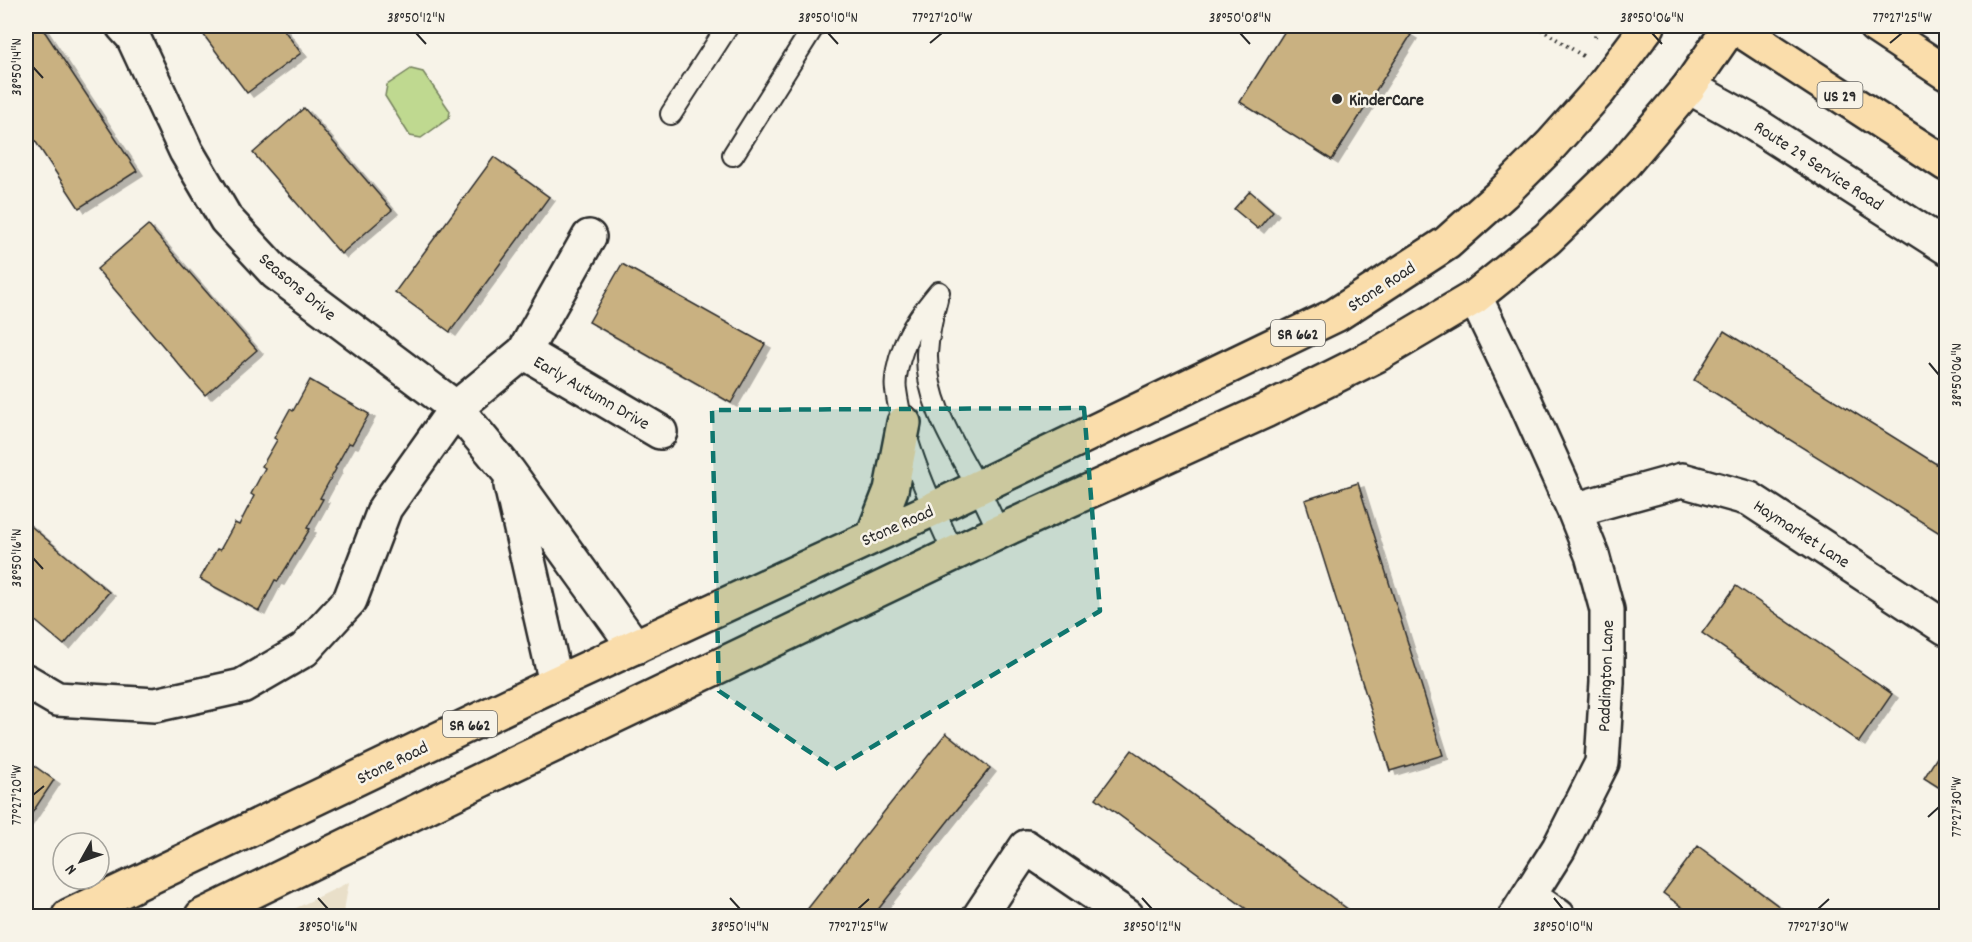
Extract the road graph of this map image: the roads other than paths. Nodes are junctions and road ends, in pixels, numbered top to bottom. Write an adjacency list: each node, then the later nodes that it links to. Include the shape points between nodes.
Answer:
1 (123, 26): 16 (street, Seasons Drive, via 133,37 186,152 226,219 276,273)
2 (728, 26): 9 (lane)
3 (814, 26): 10 (lane)
4 (1648, 26): 20 (main road, Stone Road / SR 662, via 1599,91 1551,145 1447,243 1336,315)
5 (1733, 26): 8 (main road); 11 (main road, US 29)
6 (1875, 26): 7 (main road)
7 (1947, 72)
8 (1689, 87): 13 (street, Route 29 Service Road, via 1745,118); 14 (main road, via 1589,199 1547,239)
9 (671, 114)
10 (733, 155)
11 (1947, 164)
12 (589, 237): 15 (street, Early Autumn Drive)
13 (1947, 247)
14 (1474, 297): 22 (street, Paddington Lane, via 1526,400); 23 (main road, via 1377,355 1264,411)
15 (524, 352): 16 (street, Early Autumn Drive); 18 (street, Early Autumn Drive)
16 (456, 408): 19 (street, Seasons Drive); 28 (street, Early Autumn Drive, via 386,508 350,600 304,650 242,686 155,705 57,699)
17 (904, 423): 20 (lane, via 895,388 902,350 939,291 927,355 930,383 950,438); 21 (lane); 24 (main road, via 891,490)
18 (660, 432)
19 (508, 471): 27 (street, Seasons Drive); 29 (street, Seasons Drive)
20 (977, 487): 21 (main road, Stone Road / SR 662); 23 (lane)
21 (933, 509): 24 (main road, Stone Road / SR 662); 25 (lane)
22 (1574, 510): 26 (street, Haymarket Lane, via 1682,480 1750,499); 30 (street, Paddington Lane, via 1607,610 1602,764 1559,848)
23 (999, 532): 25 (main road)
24 (873, 536): 27 (main road, Stone Road / SR 662)
25 (954, 554): 32 (main road)
26 (1947, 628)
27 (635, 647): 29 (main road, Stone Road / SR 662)
28 (26, 681)
29 (556, 683): 31 (main road, Stone Road / SR 662)
30 (1522, 906): 35 (street)
31 (69, 916)
32 (202, 916)
33 (980, 916): 34 (street, via 1026,847)
34 (1127, 916)
35 (1558, 916)

